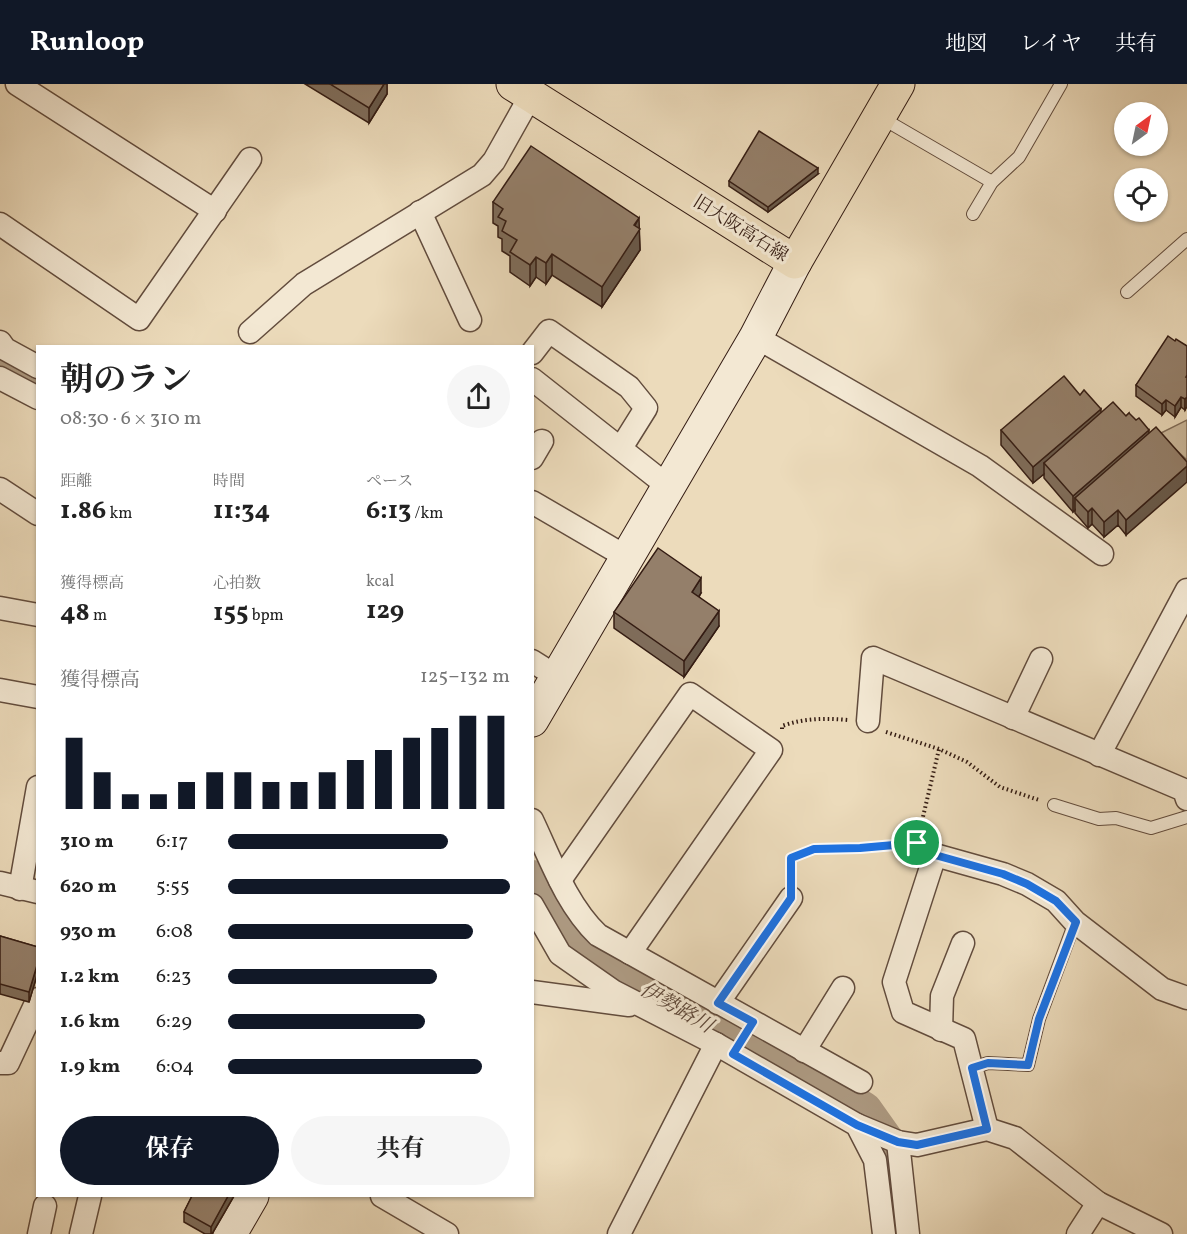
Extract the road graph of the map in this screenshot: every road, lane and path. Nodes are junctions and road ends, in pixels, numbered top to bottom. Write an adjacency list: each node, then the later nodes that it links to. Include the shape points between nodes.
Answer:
1 (4, 84): 6 (street)
2 (17, 84): 10 (street)
3 (898, 84): 7 (main road, 旧大阪高石線)
4 (1061, 84): 9 (lane, via 1019,157)
5 (522, 88): 11 (street, via 494,161 482,175); 15 (main road, 旧大阪高石線)
6 (0, 91)
7 (879, 117): 9 (lane); 15 (main road, 旧大阪高石線)
8 (250, 159): 10 (street)
9 (992, 182): 12 (lane)
10 (215, 212): 13 (street, via 139,319)
11 (420, 212): 17 (street); 18 (street, via 304,284)
12 (973, 214)
13 (0, 224)
14 (1187, 239): 16 (lane)
15 (795, 262): 19 (street)
16 (1127, 292)
17 (470, 320)
18 (250, 332)
19 (756, 337): 27 (street); 31 (street, via 980,466)
20 (0, 342): 22 (street, via 5,349)
21 (534, 350): 26 (street, via 549,331 629,387 646,408)
22 (36, 366)
23 (0, 378): 25 (street)
24 (534, 381): 26 (street)
25 (36, 397)
26 (621, 448): 27 (street)
27 (669, 487): 32 (street)
28 (0, 489): 30 (street)
29 (534, 503): 32 (street)
30 (36, 513)
31 (1102, 554)
32 (628, 558): 37 (street)
33 (1187, 590): 46 (street)
34 (0, 608): 35 (street)
35 (36, 615)
36 (1041, 659): 42 (street)
37 (546, 669): 40 (street)
38 (0, 690): 39 (street)
39 (36, 697)
40 (534, 713)
41 (821, 718): 44 (path, via 782,726)
42 (1013, 718): 43 (street, via 873,658); 46 (street)
43 (868, 722): 45 (path, via 889,734)
44 (782, 738)
45 (939, 748): 49 (path, via 967,762 1000,787); 52 (path)
46 (1099, 755): 47 (street)
47 (1186, 792)
48 (36, 799): 54 (street)
49 (1054, 805): 50 (lane, via 1099,819 1116,818 1151,828)
50 (1187, 817)
51 (534, 824): 53 (street)
52 (926, 849): 55 (path, via 814,849 791,858); 57 (street, via 1027,884 1056,901); 67 (street, via 894,982 903,1012)
53 (560, 880): 59 (street, via 582,920 598,935); 59 (street, via 690,694 771,750)
54 (19, 888)
55 (791, 898): 64 (street)
56 (534, 908): 65 (street, via 560,954)
57 (1076, 922): 62 (street, via 1162,989); 71 (lane, via 1039,1019 1028,1065 988,1063)
58 (963, 943): 67 (street, via 942,996)
59 (630, 953): 64 (street)
60 (843, 988): 69 (street)
61 (534, 992): 65 (street)
62 (1187, 998)
63 (36, 1003): 70 (street, via 8,1063)
64 (718, 1003): 66 (street)
65 (642, 1006): 68 (street)
66 (753, 1022): 68 (street); 69 (street)
67 (941, 1030): 71 (street, via 964,1039)
68 (724, 1049): 73 (street); 85 (street)
69 (804, 1051): 72 (street)
70 (0, 1063)
71 (972, 1068): 74 (street)
72 (861, 1082)
73 (858, 1125): 75 (street); 86 (street, via 875,1160)
74 (987, 1129): 75 (street, via 917,1145); 79 (street, via 1015,1137)
75 (897, 1142): 87 (street)
76 (90, 1197): 82 (street)
77 (251, 1197): 83 (street)
78 (384, 1197): 84 (street)
79 (1098, 1203): 88 (street); 89 (street)
80 (45, 1206): 81 (street)
81 (39, 1234)
82 (81, 1234)
83 (230, 1234)
84 (447, 1234)
85 (619, 1234)
86 (884, 1234)
87 (908, 1234)
88 (1078, 1234)
89 (1161, 1234)

